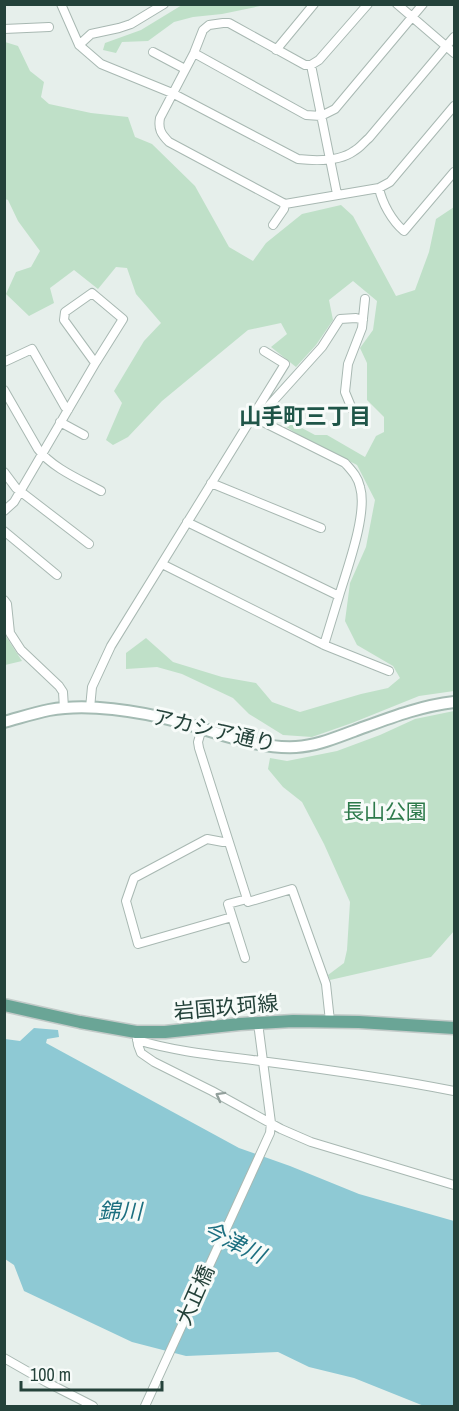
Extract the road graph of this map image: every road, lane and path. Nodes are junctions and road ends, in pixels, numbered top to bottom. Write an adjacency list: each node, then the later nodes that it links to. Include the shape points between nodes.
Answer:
1 (61, 4): 11 (street)
2 (164, 4): 11 (street, via 130,24 91,34)
3 (314, 4): 13 (street)
4 (368, 4): 17 (street)
5 (397, 4): 7 (street)
6 (423, 4): 7 (street)
7 (412, 17): 12 (street); 21 (street, via 335,110)
8 (49, 27): 9 (street)
9 (4, 29)
10 (454, 37): 12 (street)
11 (79, 45): 19 (street, via 101,64)
12 (447, 46): 16 (street); 22 (street, via 369,138 355,151)
13 (276, 50): 15 (street, via 224,23 203,30); 17 (street)
14 (153, 52): 18 (street)
15 (194, 53): 18 (street); 21 (street, via 306,115)
16 (454, 53)
17 (311, 65): 21 (street)
18 (185, 69): 19 (street)
19 (172, 93): 22 (street, via 298,159); 26 (street, via 160,118 161,135)
20 (454, 106): 24 (street, via 390,182)
21 (321, 116): 22 (street)
22 (330, 159): 25 (street)
23 (454, 172): 24 (street, via 404,231 396,225)
24 (380, 188): 25 (street)
25 (337, 194): 26 (street)
26 (285, 204): 27 (street)
27 (273, 225)
28 (366, 299): 29 (street)
29 (363, 320): 34 (street, via 348,364 345,392); 36 (street, via 340,318 322,347)
30 (264, 351): 36 (street, via 285,364)
31 (4, 362): 35 (street, via 32,348)
32 (96, 362): 32 (street, via 64,320 64,312 92,292 123,319); 35 (street)
33 (4, 390): 39 (street)
34 (352, 409)
35 (68, 410): 37 (street)
36 (254, 419): 41 (street); 51 (street, via 345,464 361,487 356,539)
37 (60, 422): 38 (street); 39 (street)
38 (84, 435)
39 (42, 455): 42 (street); 43 (street)
40 (4, 472): 43 (street)
41 (211, 483): 45 (street); 46 (street)
42 (102, 491)
43 (20, 492): 44 (street); 48 (street)
44 (4, 511)
45 (187, 522): 49 (street); 51 (street)
46 (321, 528)
47 (4, 531): 50 (street)
48 (89, 544)
49 (162, 564): 53 (street); 57 (street, via 111,646 92,687)
50 (57, 575)
51 (339, 596): 53 (street)
52 (4, 600): 56 (street, via 10,633 21,650 60,686)
53 (324, 645): 54 (street)
54 (389, 671)
55 (454, 702): 59 (street, アカシア通り, via 408,711 327,741 298,747 273,747)
56 (64, 708): 57 (street, アカシア通り); 58 (street, アカシア通り)
57 (90, 708): 59 (street, アカシア通り)
58 (4, 722)
59 (202, 728): 60 (street, via 199,748)
60 (228, 841): 61 (street); 62 (street, via 207,839 134,878 126,902 138,944)
61 (247, 899): 62 (street, via 228,904); 65 (street, via 248,902 292,889 326,984)
62 (232, 917): 63 (street)
63 (245, 958)
64 (4, 1005): 68 (main road, 岩国玖珂線)
65 (330, 1022): 66 (main road, 岩国玖珂線); 67 (main road, 岩国玖珂線)
66 (258, 1023): 68 (main road, 岩国玖珂線); 69 (street)
67 (454, 1028)
68 (136, 1036): 69 (street, via 154,1045); 71 (street, one-way to 68, via 154,1062 141,1053)
69 (263, 1061): 70 (street); 71 (street)
70 (454, 1091)
71 (271, 1123): 72 (street, via 311,1142); 75 (street, 大正橋)
72 (454, 1185)
73 (4, 1358): 74 (street)
74 (93, 1407)
75 (145, 1407)

